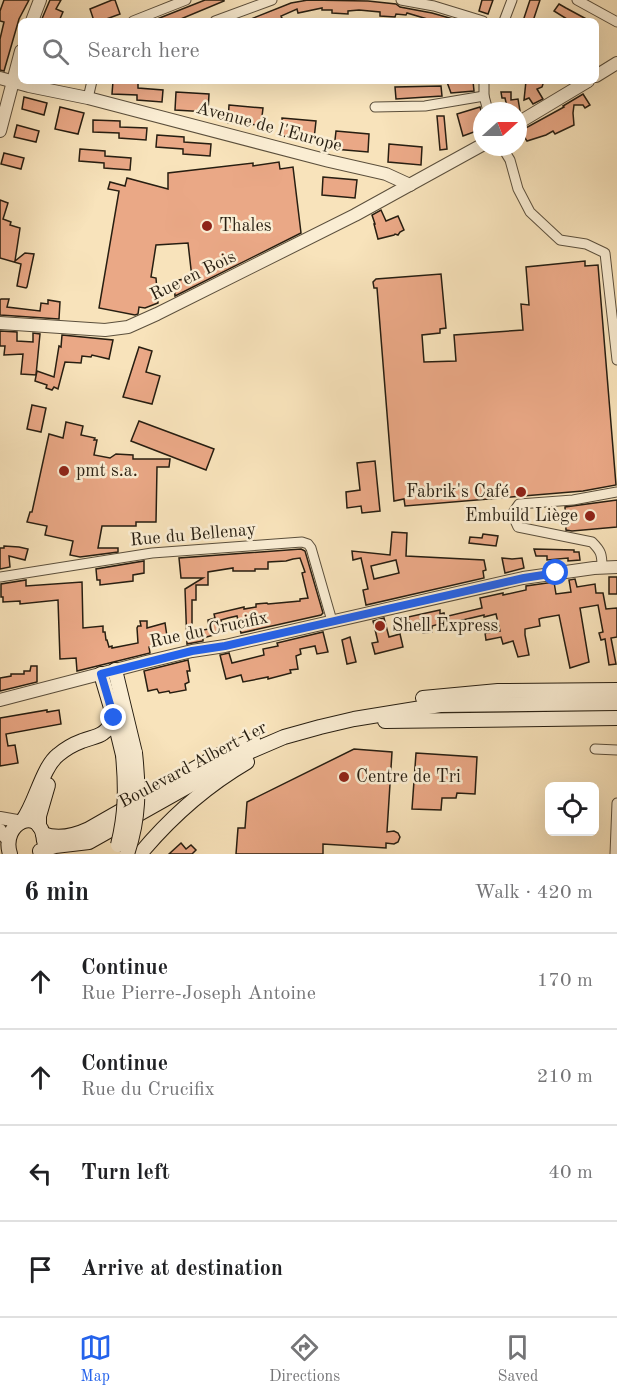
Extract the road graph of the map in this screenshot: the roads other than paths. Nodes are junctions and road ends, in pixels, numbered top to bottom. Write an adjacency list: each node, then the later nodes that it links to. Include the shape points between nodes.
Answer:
1 (40, 0): 8 (street)
2 (186, 0): 9 (street)
3 (272, 0): 7 (street)
4 (401, 0): 10 (street)
5 (512, 0): 11 (street)
6 (577, 0): 12 (street)
7 (237, 17)
8 (33, 18)
9 (141, 18)
10 (473, 18)
11 (505, 18)
12 (617, 22)
13 (18, 63): 17 (street)
14 (617, 63): 15 (street)
15 (599, 74)
16 (0, 78): 17 (street, Avenue de l'Europe)
17 (13, 82): 18 (street, Avenue de l'Europe); 28 (street)
18 (18, 83)
19 (22, 84): 24 (street, Avenue de l'Europe)
20 (91, 84): 24 (street)
21 (484, 84): 23 (street)
22 (583, 84): 27 (street)
23 (484, 96): 25 (street); 26 (street, via 425,106)
24 (88, 98): 31 (street, Avenue de l'Europe, via 386,174)
25 (486, 102)
26 (375, 108)
27 (527, 118)
28 (0, 131)
29 (473, 150): 31 (street, Rue en Bois)
30 (508, 156): 33 (street, via 530,212 560,240 586,244 605,253)
31 (410, 185): 32 (street, Rue en Bois, via 128,327 105,330)
32 (0, 323)
33 (617, 360)
34 (617, 492): 35 (street, via 519,504 512,514 518,527 592,542 600,550)
35 (602, 567): 36 (street, Rue du Crucifix); 38 (street, Rue du Crucifix, via 536,575)
36 (617, 567)
37 (0, 577): 38 (street, Rue du Bellenay, via 152,553 302,542 311,548)
38 (332, 621): 39 (street, Rue du Crucifix)
39 (115, 670): 40 (street, Rue du Crucifix); 55 (main road)
40 (101, 674): 44 (street, Rue du Crucifix); 47 (main road)
41 (617, 681): 45 (main road, via 493,683 434,691)
42 (617, 690): 43 (main road, Boulevard Albert 1er)
43 (498, 698): 45 (main road, Boulevard Albert 1er, via 436,696); 46 (main road, Boulevard Albert 1er); 49 (main road, Boulevard Albert 1er)
44 (0, 700)
45 (405, 701): 59 (main road, Boulevard Albert 1er, via 344,712 273,732 231,749 89,830 65,837 49,836)
46 (617, 703)
47 (114, 718): 51 (main road); 55 (main road)
48 (617, 718): 49 (main road)
49 (338, 722): 50 (main road, Boulevard Albert 1er)
50 (300, 732): 60 (main road, Boulevard Albert 1er, via 233,760); 66 (main road, via 205,790)
51 (99, 735): 52 (main road); 55 (main road, via 111,739)
52 (68, 749): 58 (main road, via 51,761 29,811); 59 (main road, via 52,773 39,816)
53 (595, 749): 54 (street)
54 (617, 750)
55 (126, 752): 64 (main road, bridge, via 126,804); 65 (main road, bridge, via 138,783 134,830)
56 (617, 802): 67 (street)
57 (0, 818): 58 (street)
58 (20, 821): 59 (main road, Boulevard Albert 1er, via 32,822); 61 (main road, via 8,828)
59 (41, 830): 62 (main road, Boulevard Albert 1er, via 44,843)
60 (89, 842): 62 (main road, Boulevard Albert 1er, via 55,846); 63 (main road)
61 (5, 845)
62 (39, 853)
63 (67, 854)
64 (115, 854)
65 (127, 854)
66 (140, 854)
67 (615, 854)

